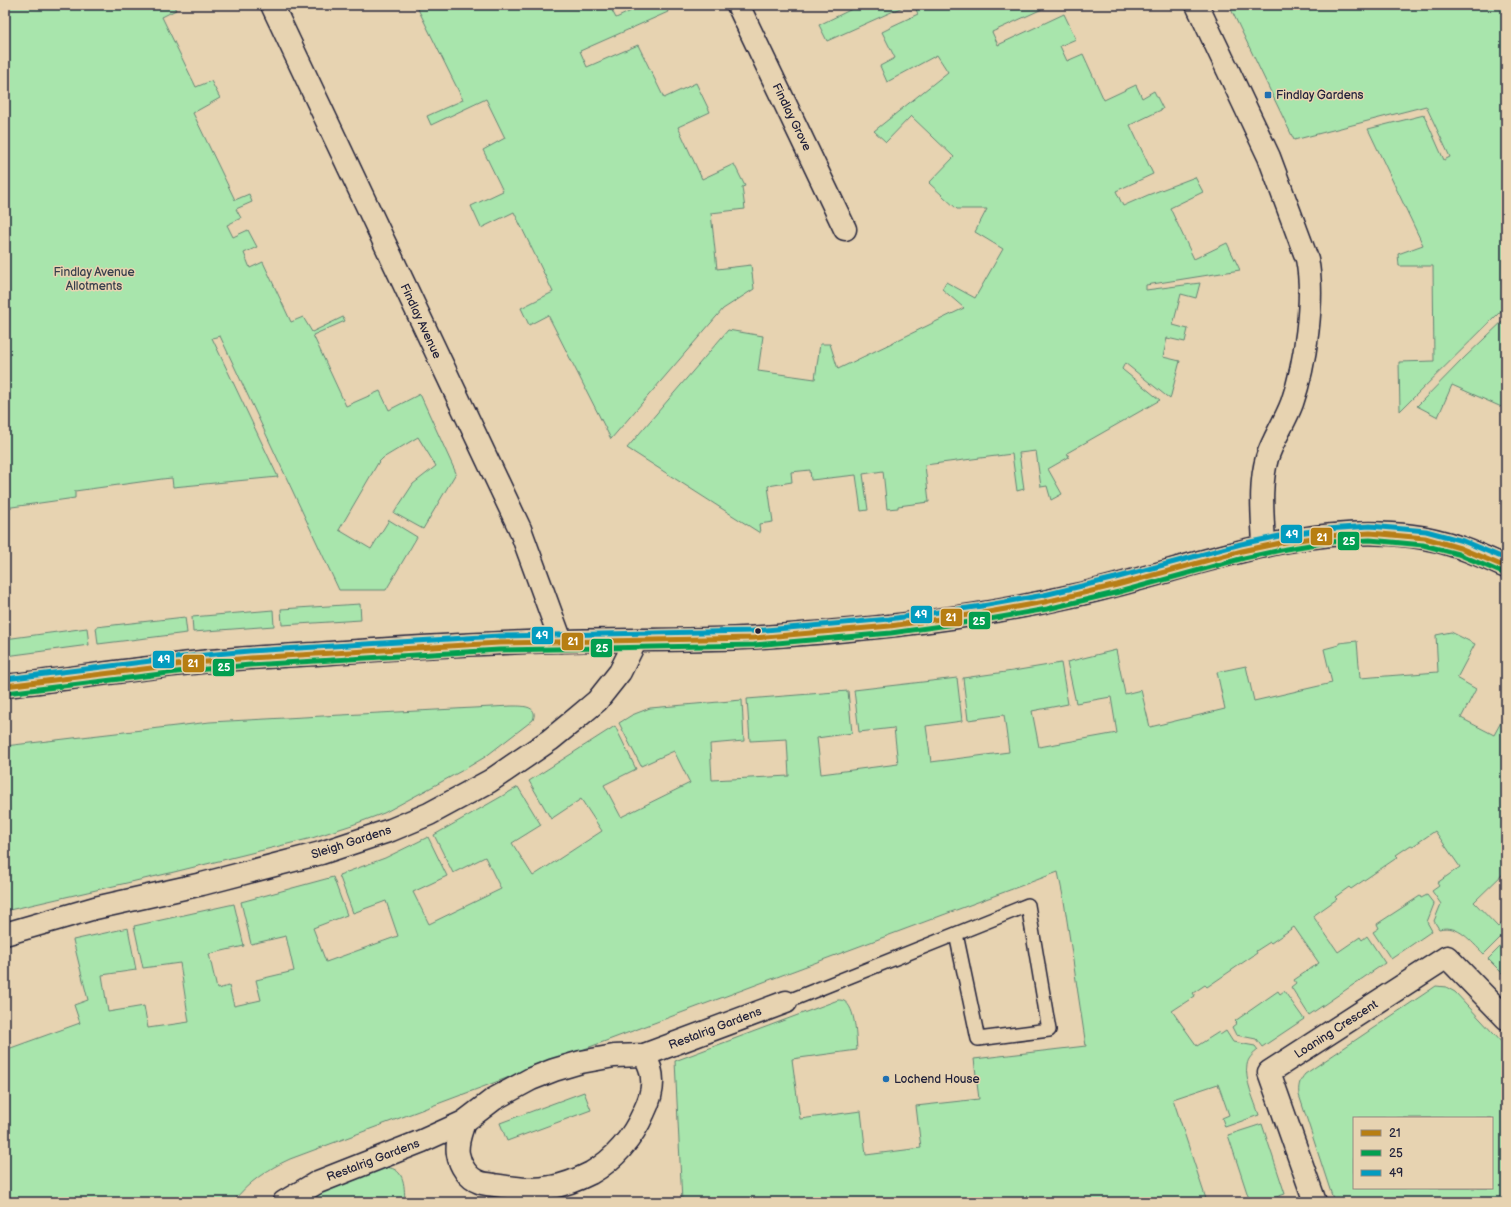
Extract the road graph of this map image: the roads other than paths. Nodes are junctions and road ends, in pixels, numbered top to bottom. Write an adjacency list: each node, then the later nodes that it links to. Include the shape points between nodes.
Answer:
1 (272, 5): 8 (street, Findlay Avenue, via 520,529)
2 (738, 5): 4 (street, Findlay Grove)
3 (1197, 5): 5 (street, via 1269,157 1309,270 1305,351 1292,403 1273,442 1263,479)
4 (845, 229)
5 (1264, 546): 6 (street, via 1309,538 1383,533 1415,536 1453,545); 7 (street, via 1079,595 946,620 746,638)
6 (1506, 567)
7 (636, 640): 8 (street); 10 (street, Sleigh Gardens, via 620,672 597,701 550,740 490,780 429,814 392,830 321,853 202,884 94,908)
8 (561, 641): 9 (street, via 212,661)
9 (5, 686)
10 (5, 934)
11 (956, 934): 11 (lane, via 1028,905 1049,1030 978,1039); 12 (lane)
12 (786, 1002): 14 (street, Restalrig Gardens)
13 (1506, 1018): 17 (street, Loaning Crescent, via 1447,957 1269,1072)
14 (644, 1055): 15 (street, Restalrig Gardens, via 614,1056 554,1070 500,1096); 15 (street, via 653,1077 652,1086 645,1110 633,1133 604,1164 565,1184 516,1189 480,1183 464,1170 460,1161 458,1145)
15 (464, 1122): 16 (street, Restalrig Gardens, via 318,1182)
16 (284, 1202)
17 (1315, 1202)

